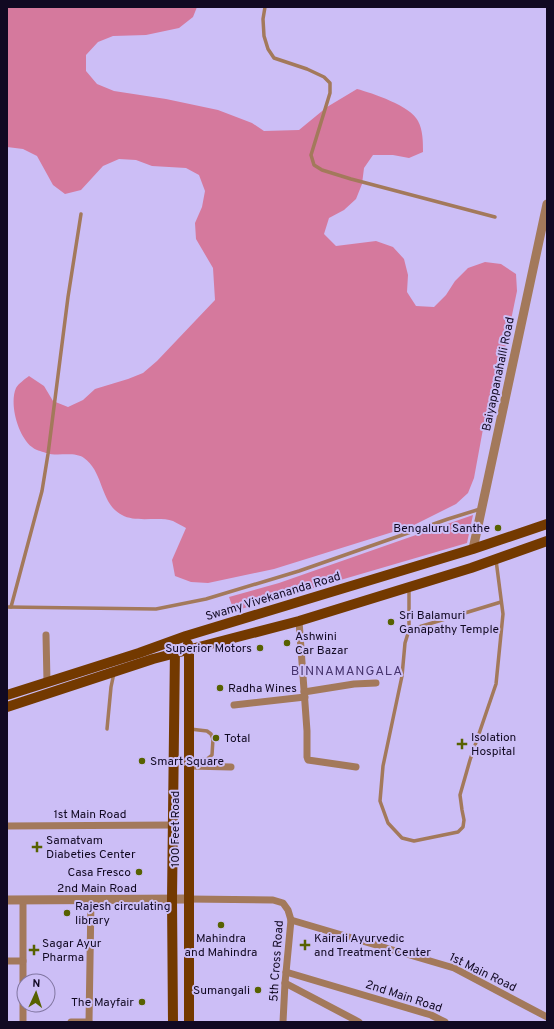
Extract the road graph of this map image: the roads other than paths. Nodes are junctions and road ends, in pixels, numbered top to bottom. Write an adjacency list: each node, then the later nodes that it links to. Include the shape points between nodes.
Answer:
1 (265, 7): 4 (lane, via 264,36 274,58 307,69 324,77 330,83 330,92 311,155 314,165 351,179)
2 (547, 204): 5 (street, Baiyappanahalli Road)
3 (81, 214): 12 (lane, via 42,491)
4 (495, 216)
5 (481, 509): 8 (street, Baiyappanahalli Road); 12 (lane, via 299,571 206,599 156,609)
6 (547, 524): 8 (main road, Swamy Vivekananda Road)
7 (547, 541): 9 (main road)
8 (473, 549): 16 (main road, Swamy Vivekananda Road)
9 (496, 559): 10 (main road); 11 (lane)
10 (408, 587): 13 (main road); 14 (lane)
11 (501, 602): 14 (lane); 14 (lane, via 503,614 496,684 460,795 463,827 458,832 414,841 402,838 388,823 380,800 383,766)
12 (9, 607)
13 (299, 621): 18 (main road); 24 (street)
14 (409, 630)
15 (46, 635): 21 (street)
16 (186, 636): 17 (main road, Swamy Vivekananda Road); 18 (main road, 100 Feet Road)
17 (174, 640): 19 (main road, 100 Feet Road); 21 (main road, Swamy Vivekananda Road)
18 (189, 650): 19 (main road); 27 (main road, 100 Feet Road)
19 (176, 653): 20 (main road); 32 (main road, 100 Feet Road)
20 (114, 672): 26 (main road); 28 (lane)
21 (47, 682): 23 (main road, Swamy Vivekananda Road)
22 (376, 684): 24 (street, via 354,684)
23 (7, 695)
24 (304, 695): 25 (street); 31 (street, via 308,760)
25 (234, 705)
26 (7, 707)
27 (189, 728): 29 (main road, 100 Feet Road); 29 (lane, via 207,731 212,734 213,739 212,755 208,759)
28 (107, 729)
29 (189, 764): 30 (street); 35 (main road, 100 Feet Road)
30 (231, 767)
31 (356, 767)
32 (173, 825): 33 (street, 1st Main Road); 34 (main road, 100 Feet Road)
33 (7, 826)
34 (172, 899): 35 (street, 2nd Main Road); 38 (street, 2nd Main Road); 48 (main road, 100 Feet Road)
35 (188, 899): 39 (street, 5th Cross Road, via 273,900 283,903); 49 (main road, 100 Feet Road)
36 (7, 900): 37 (street, 2nd Main Road)
37 (23, 900): 38 (street, 2nd Main Road); 40 (street)
38 (91, 900): 47 (street)
39 (291, 920): 42 (street, 5th Cross Road); 44 (street, 1st Main Road, via 454,968)
40 (23, 960): 41 (street); 45 (street)
41 (7, 961)
42 (286, 972): 43 (street, 5th Cross Road); 52 (street, 2nd Main Road)
43 (285, 983): 50 (street, 5th Cross Road); 51 (street)
44 (547, 1017)
45 (23, 1022)
46 (71, 1022): 47 (street)
47 (89, 1022)
48 (173, 1022)
49 (189, 1022)
50 (283, 1022)
51 (359, 1022)
52 (445, 1022)

